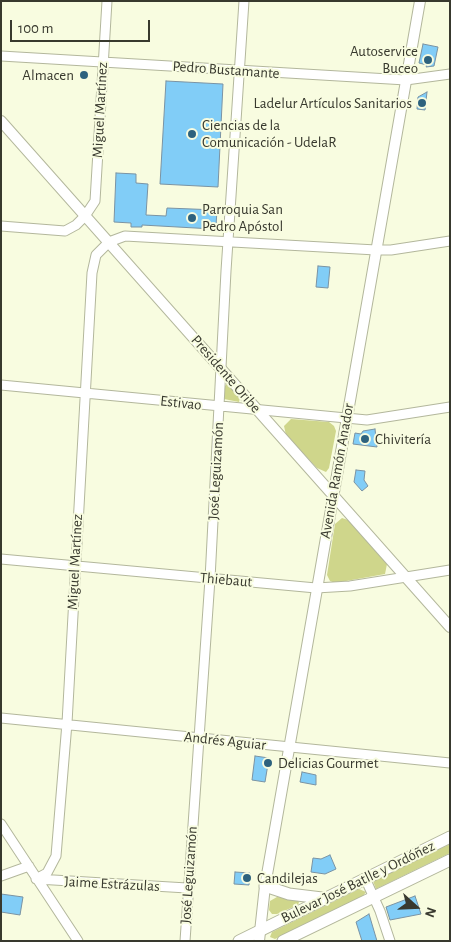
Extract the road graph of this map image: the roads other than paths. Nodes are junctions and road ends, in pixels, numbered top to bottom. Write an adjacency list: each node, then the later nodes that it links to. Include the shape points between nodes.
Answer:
1 (107, 1): 5 (street, Miguel Martínez)
2 (244, 1): 6 (street, José Leguizamón)
3 (420, 1): 8 (street, Avenida Ramón Anador)
4 (1, 56): 5 (street, Pedro Bustamante)
5 (103, 62): 6 (street, Pedro Bustamante); 10 (street, Miguel Martínez, via 96,193 95,201)
6 (240, 71): 8 (street, Pedro Bustamante); 12 (street, José Leguizamón)
7 (450, 74): 8 (street, Pedro Bustamante)
8 (406, 80): 15 (street, Avenida Ramón Anador)
9 (1, 121): 10 (street, Presidente Oribe)
10 (85, 216): 11 (street, via 71,228 60,231); 14 (street, Presidente Oribe)
11 (1, 226)
12 (229, 240): 14 (street, via 125,236); 15 (street); 16 (street, José Leguizamón)
13 (450, 241): 15 (street)
14 (109, 242): 16 (street, Presidente Oribe); 18 (street, Miguel Martínez, via 96,255 93,264)
15 (376, 250): 22 (street, Avenida Ramón Anador)
16 (221, 368): 20 (street, José Leguizamón); 21 (street, Presidente Oribe)
17 (1, 385): 18 (street, Estivao)
18 (84, 393): 20 (street, Estivao); 25 (street, Miguel Martínez)
19 (450, 406): 22 (street, Estivao, via 366,420)
20 (219, 407): 21 (street, Estivao); 28 (street, José Leguizamón)
21 (258, 410): 22 (street, Estivao); 23 (street, Presidente Oribe)
22 (346, 418): 23 (street, Avenida Ramón Anador)
23 (333, 496): 27 (street, Presidente Oribe); 29 (street, Avenida Ramón Anador)
24 (1, 559): 25 (street, Thiebaut)
25 (75, 566): 28 (street, Thiebaut); 32 (street, Miguel Martínez)
26 (450, 570): 27 (street, Thiebaut)
27 (406, 577): 29 (street, Thiebaut); 30 (street, Presidente Oribe)
28 (210, 579): 29 (street, Thiebaut); 33 (street, José Leguizamón)
29 (316, 588): 34 (street, Avenida Ramón Anador)
30 (450, 627)
31 (1, 718): 32 (street, Andrés Aguiar)
32 (66, 723): 33 (street, Andrés Aguiar); 42 (street, Miguel Martínez, via 56,856 47,873)
33 (199, 738): 34 (street, Andrés Aguiar); 44 (street, José Leguizamón)
34 (288, 747): 35 (street, Andrés Aguiar); 43 (street, Avenida Ramón Anador)
35 (450, 763)
36 (1, 824): 39 (street)
37 (450, 837): 41 (main road, Bulevar José Batlle y Ordóñez)
38 (450, 860): 45 (main road, Bulevar José Batlle y Ordóñez)
39 (29, 866): 40 (street); 42 (street)
40 (1, 876)
41 (365, 878): 45 (street); 46 (main road, Bulevar José Batlle y Ordóñez)
42 (36, 879): 44 (street, Jaime Estrázulas); 48 (street)
43 (265, 886): 46 (main road, via 306,898); 47 (street, Avenida Ramón Anador)
44 (188, 888): 49 (street, José Leguizamón)
45 (374, 897): 51 (main road, Bulevar José Batlle y Ordóñez); 52 (street)
46 (323, 898): 47 (main road, Bulevar José Batlle y Ordóñez)
47 (258, 936): 50 (main road, Bulevar José Batlle y Ordóñez)
48 (78, 941)
49 (185, 941)
50 (239, 941)
51 (283, 941)
52 (390, 941)

